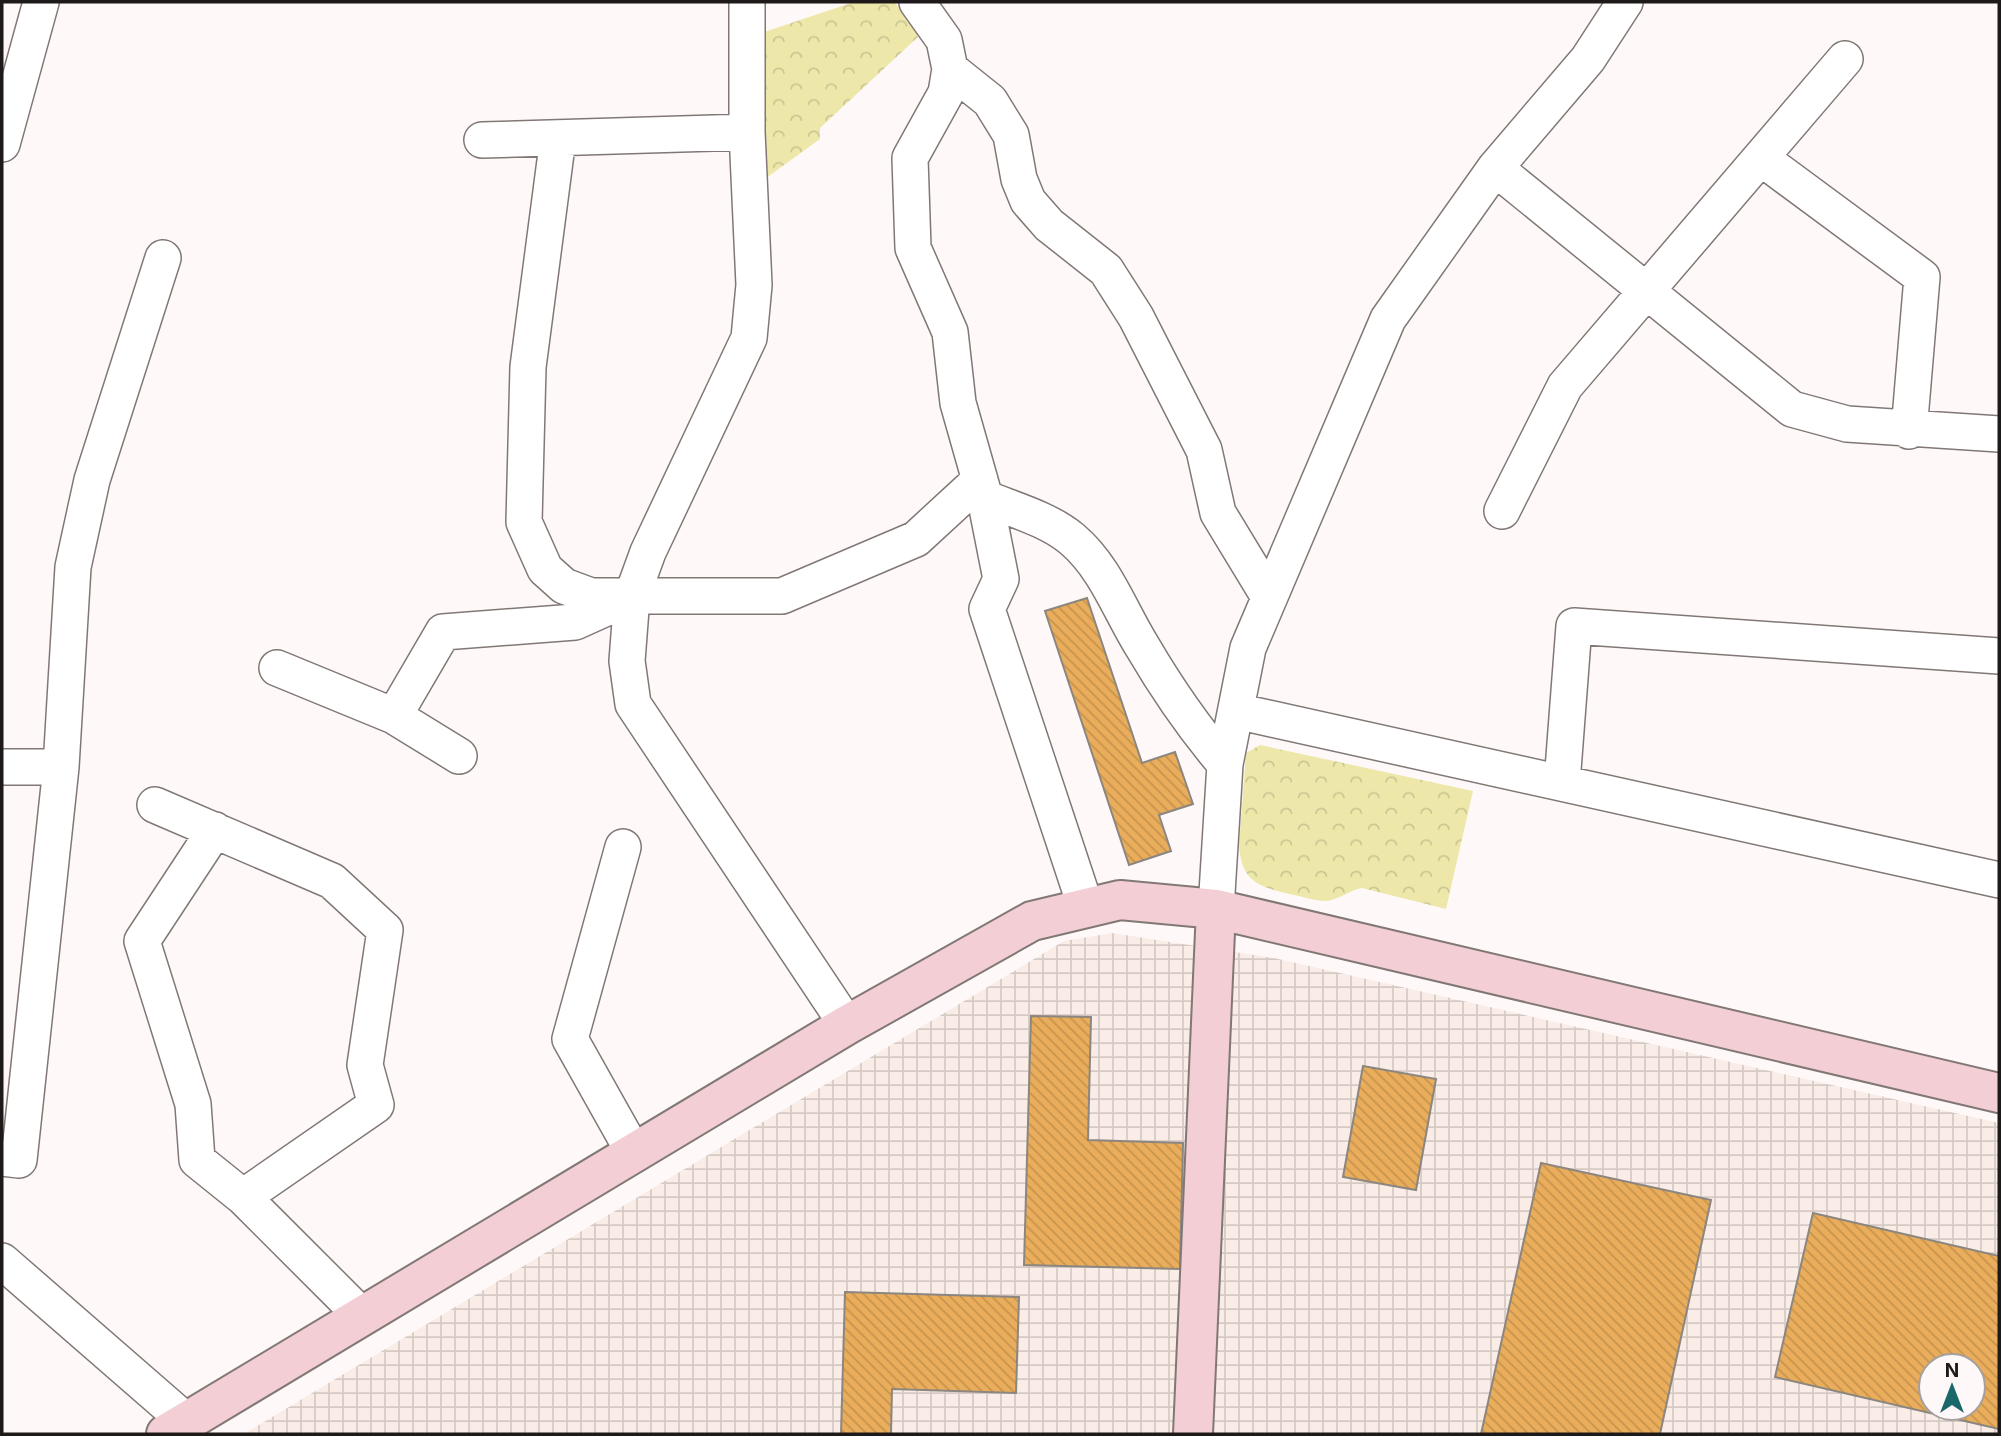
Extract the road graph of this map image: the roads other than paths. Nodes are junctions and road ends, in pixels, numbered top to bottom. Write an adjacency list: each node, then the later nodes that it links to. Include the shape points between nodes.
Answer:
1 (41, 2): 10 (street)
2 (747, 2): 7 (street)
3 (917, 2): 6 (street, via 944,40)
4 (1625, 2): 12 (street, via 1588,60)
5 (1845, 60): 11 (street)
6 (950, 69): 17 (street, via 946,93 910,158 913,248 950,332 958,403); 20 (street, via 990,101 1011,135 1028,201 1049,225 1106,270 1136,317 1204,450 1218,513)
7 (747, 132): 8 (street); 19 (street, via 754,285 749,338 648,552)
8 (558, 138): 9 (street); 19 (street, via 528,367 524,522 545,569 564,586 592,596)
9 (482, 140)
10 (2, 144)
11 (1761, 158): 14 (street); 15 (street, via 1922,277)
12 (1495, 168): 14 (street); 20 (street, via 1388,319)
13 (163, 258): 28 (street, via 92,480 73,567)
14 (1647, 291): 15 (street, via 1792,409 1847,424); 18 (street, via 1564,386)
15 (1909, 430): 16 (street)
16 (1999, 434)
17 (982, 489): 19 (street, via 916,539 782,596); 26 (street, via 1071,538 1101,570 1141,645); 34 (street, via 1000,579 987,609)
18 (1502, 512)
19 (632, 596): 24 (street, via 575,622 443,632); 36 (street, via 627,661 633,704)
20 (1269, 597): 23 (street, via 1248,648)
21 (1999, 656): 29 (street, via 1574,626)
22 (277, 668): 24 (street)
23 (1236, 711): 26 (street); 29 (street)
24 (394, 716): 25 (street)
25 (459, 756)
26 (1225, 764): 35 (street)
27 (2, 767): 28 (street)
28 (61, 767): 39 (street, via 19,1160)
29 (1562, 783): 33 (street)
30 (155, 804): 31 (street)
31 (215, 830): 40 (street, via 142,941 193,1104 197,1160); 40 (street, via 332,881 384,930 365,1065 376,1105)
32 (623, 847): 38 (street, via 570,1039)
33 (1999, 880)
34 (1086, 908): 35 (street, via 1120,900); 36 (street, via 1032,921)
35 (1216, 909): 37 (street); 44 (street)
36 (846, 1025): 38 (street)
37 (1999, 1093)
38 (634, 1153): 42 (street)
39 (2, 1158)
40 (243, 1197): 42 (street)
41 (2, 1261): 43 (street)
42 (362, 1317): 43 (street)
43 (176, 1428)
44 (1193, 1434)

